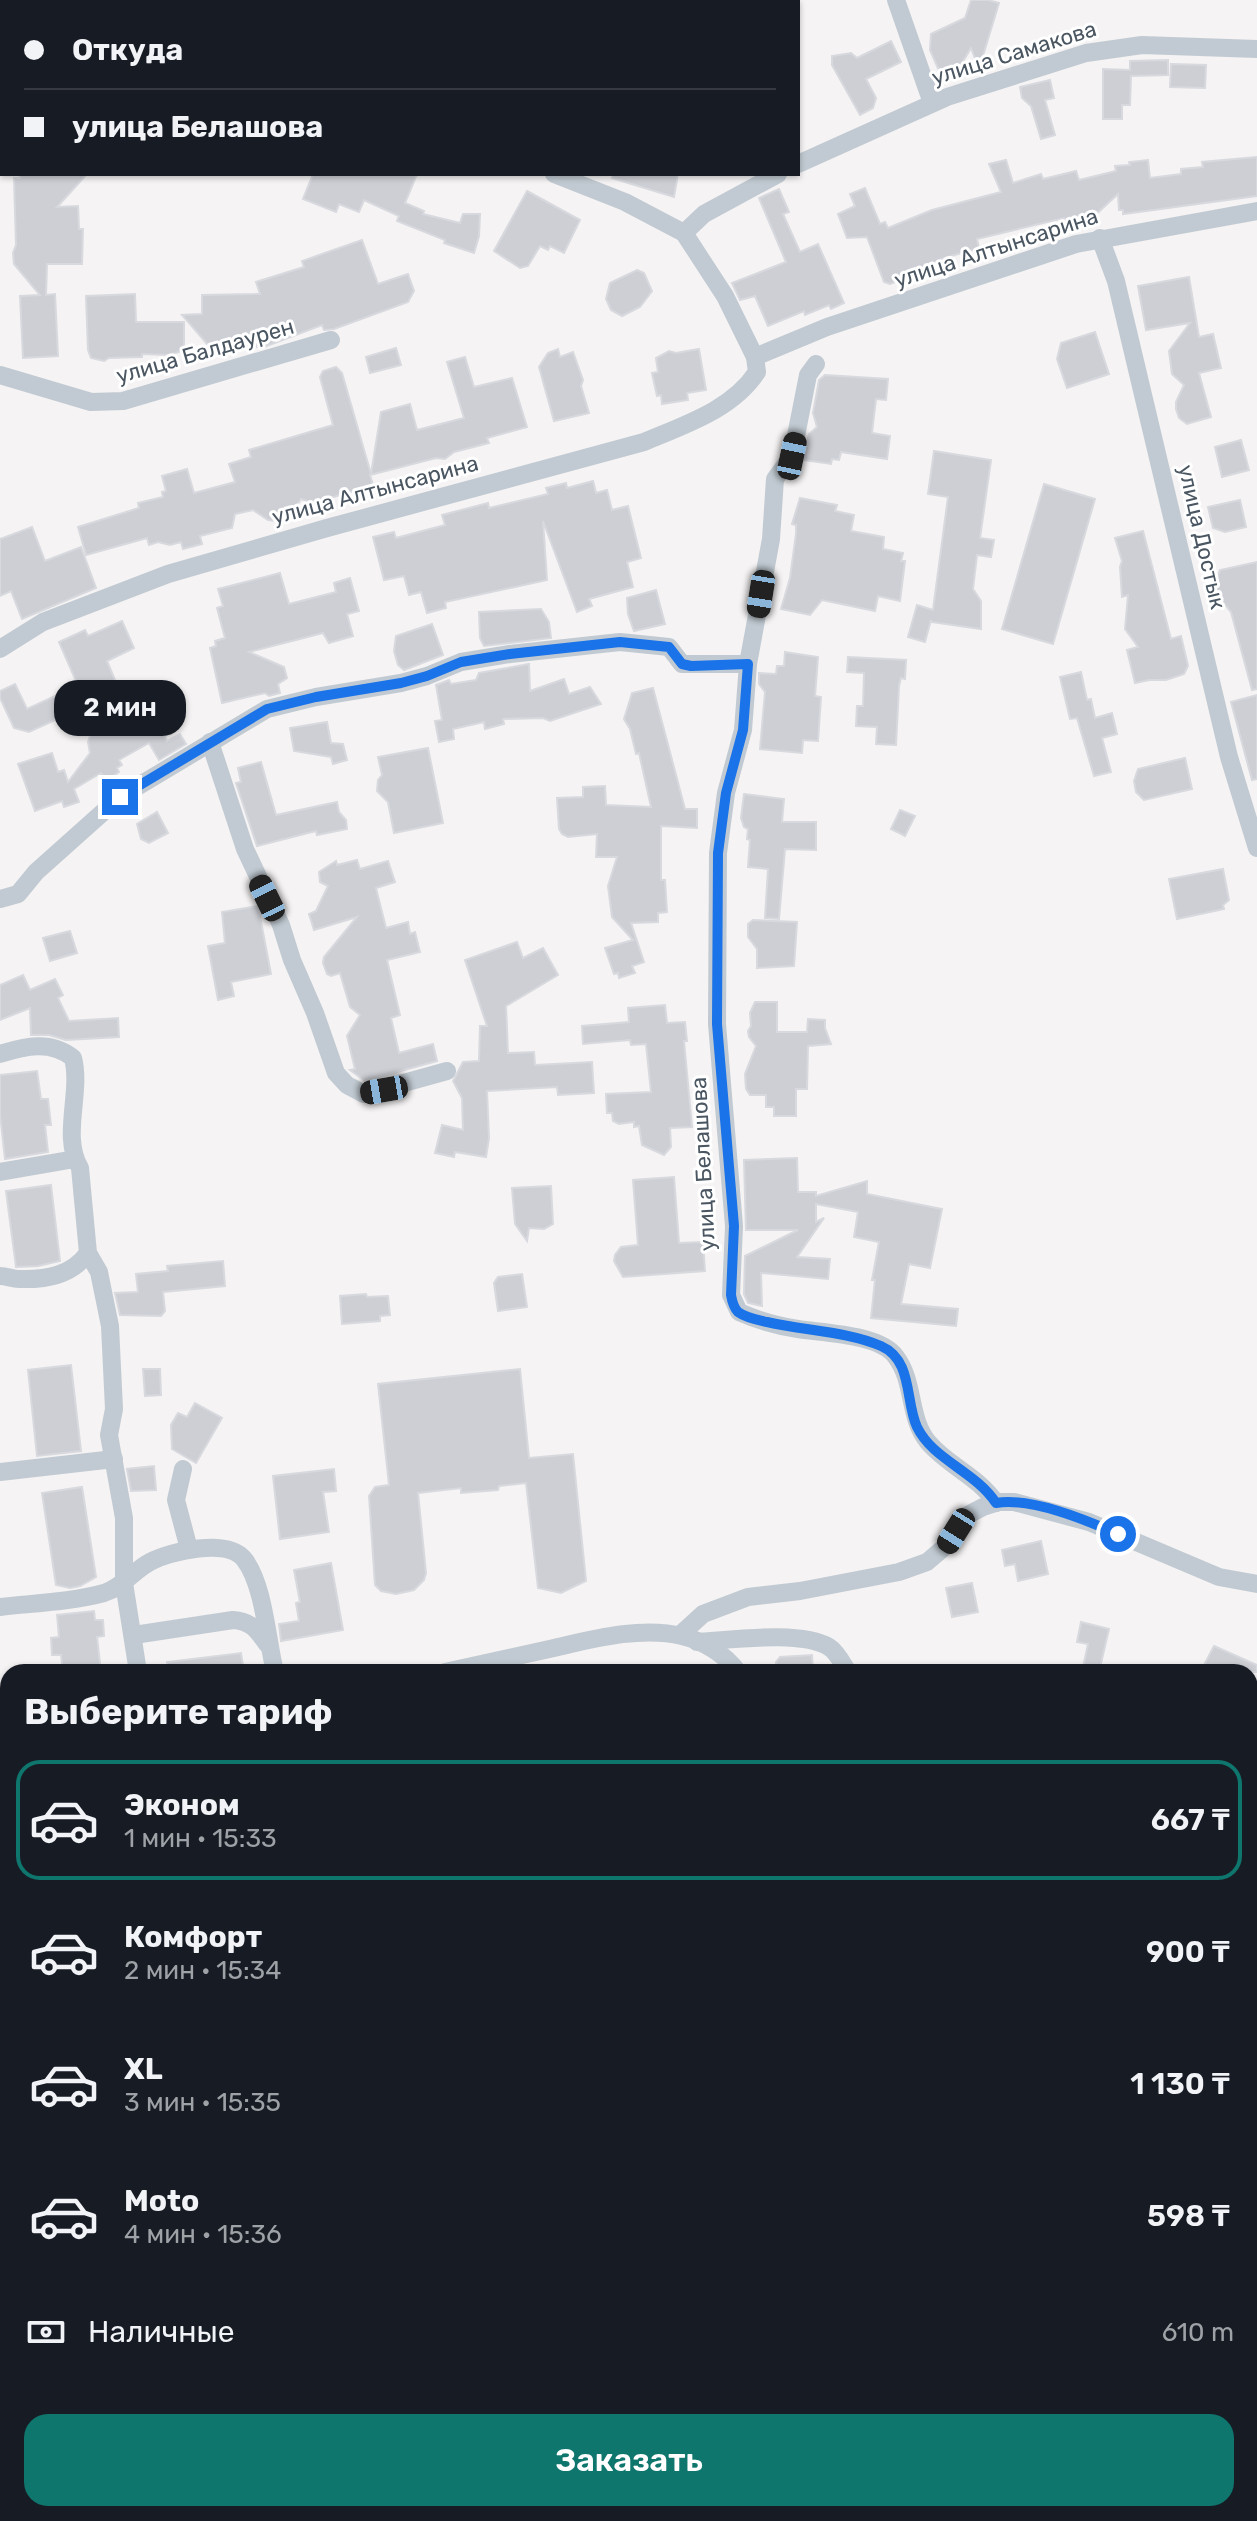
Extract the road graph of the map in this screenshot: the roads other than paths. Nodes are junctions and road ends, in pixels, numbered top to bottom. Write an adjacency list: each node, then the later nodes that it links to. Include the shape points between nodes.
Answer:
1 (896, 0): 3 (street)
2 (1257, 49): 3 (street, улица Самакова, via 1115,47)
3 (932, 103): 4 (street, улица Самакова)
4 (800, 163)
5 (559, 176): 8 (street)
6 (774, 176): 8 (street, via 704,214)
7 (1257, 211): 9 (street, улица Алтынсарина)
8 (684, 233): 11 (street, via 725,296)
9 (1100, 238): 11 (street, улица Алтынсарина, via 827,327); 17 (street, улица Достык, via 1116,281 1229,757)
10 (331, 340): 13 (street, улица Балдаурен, via 123,401 91,402)
11 (756, 364): 14 (street, улица Алтынсарина, via 739,393 644,442 168,574 43,622)
12 (816, 364): 15 (street, улица Белашова, via 808,375 792,456 775,479 771,539)
13 (0, 375)
14 (0, 649)
15 (748, 664): 16 (street, via 691,666 682,664 669,647 620,642 510,654 461,662 401,683 267,709); 28 (street, улица Белашова, via 743,730 726,793 718,853 717,1024 734,1226 733,1304 753,1318 862,1339 896,1356 916,1426)
16 (210, 742): 18 (street, via 120,797 18,894); 20 (street, via 245,849 281,925 339,1079 364,1094)
17 (1257, 848)
18 (0, 899)
19 (0, 1054): 21 (street, via 49,1046 73,1058 78,1081)
20 (447, 1071)
21 (75, 1159): 22 (street); 23 (street)
22 (0, 1172)
23 (88, 1253): 24 (street, via 68,1273); 25 (street, via 99,1272 110,1326 114,1409 109,1435)
24 (0, 1276)
25 (114, 1459): 27 (street); 30 (street, via 124,1518)
26 (183, 1469): 29 (street, via 176,1500)
27 (0, 1472)
28 (996, 1503): 31 (street, via 1014,1502 1089,1522 1219,1577); 34 (street, via 964,1517 947,1545 927,1562 899,1572 748,1597 703,1614)
29 (189, 1549): 30 (street, via 150,1562); 35 (street, via 225,1549 243,1557 256,1585)
30 (124, 1583): 32 (street, via 80,1598); 33 (street)
31 (1257, 1584)
32 (0, 1607)
33 (134, 1635): 35 (street, via 233,1620 255,1627); 36 (street)
34 (688, 1638): 38 (street, via 612,1635); 39 (street); 40 (street, via 817,1641 832,1649)
35 (268, 1645): 37 (street)
36 (137, 1664)
37 (273, 1664)
38 (481, 1664)
39 (730, 1664)
40 (842, 1664)

